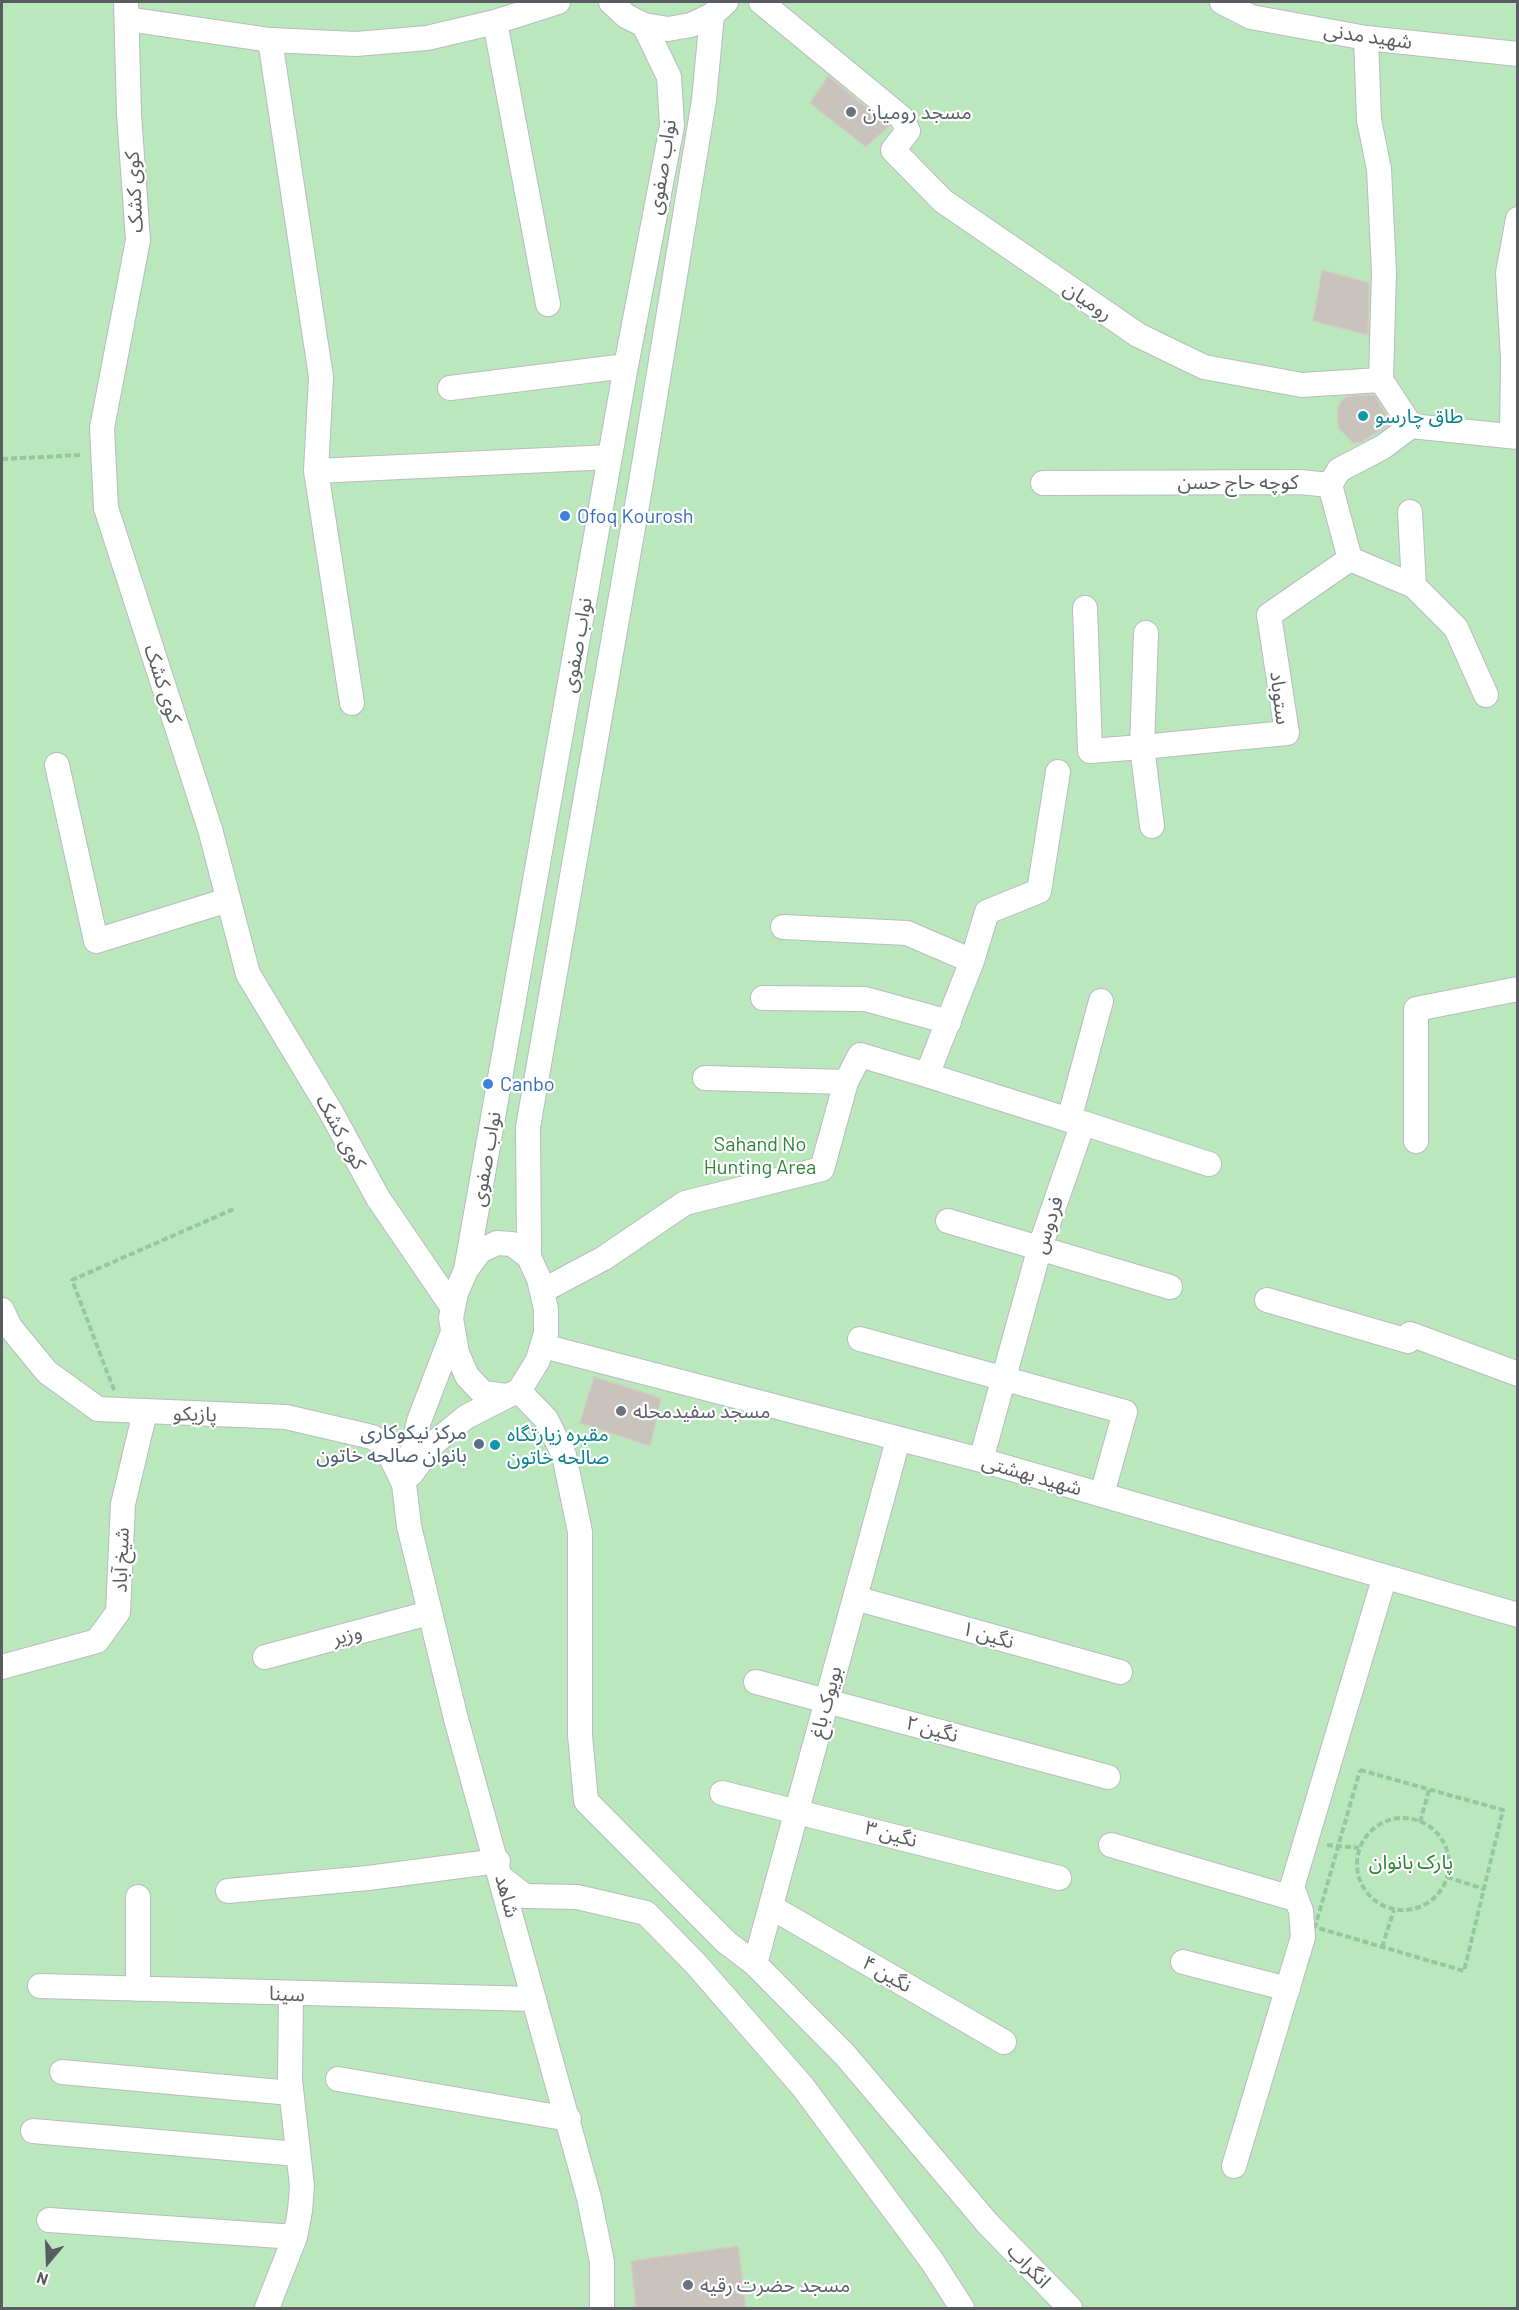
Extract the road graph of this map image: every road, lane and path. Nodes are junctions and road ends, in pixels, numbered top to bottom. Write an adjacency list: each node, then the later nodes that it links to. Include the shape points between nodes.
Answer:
1 (558, 2): 7 (street)
2 (611, 2): 8 (street)
3 (761, 2): 15 (street, رومیان, via 902,118 908,131 893,150 943,201 1138,335 1204,367 1302,385)
4 (1222, 2): 9 (street, شهید مدنی, via 1251,17)
5 (719, 8): 8 (street, via 691,25 668,29); 52 (street, نواب صفوی, via 528,1127)
6 (127, 10): 10 (street); 19 (street, کوی کشک, via 138,240 102,428)
7 (495, 22): 10 (street, via 427,38 356,44); 13 (street)
8 (644, 25): 14 (street, نواب صفوی, via 669,77 672,126)
9 (1366, 38): 11 (street, شهید مدنی); 15 (street, via 1384,272)
10 (270, 40): 22 (street, via 321,377)
11 (1518, 54)
12 (1518, 219): 18 (street, via 1508,273)
13 (548, 304)
14 (626, 366): 16 (street); 20 (street, نواب صفوی)
15 (1381, 380): 17 (street)
16 (450, 388)
17 (1412, 426): 18 (street); 24 (street, via 1383,447 1339,470)
18 (1515, 437)
19 (103, 454): 21 (path); 36 (street, کوی کشک, via 106,508 210,829)
20 (610, 458): 22 (street); 53 (street, نواب صفوی)
21 (2, 459)
22 (316, 471): 31 (street)
23 (1043, 483): 24 (street, کوچه حاج حسن)
24 (1330, 485): 26 (street)
25 (1410, 512): 27 (street)
26 (1350, 559): 27 (street); 32 (street, ستوباد, via 1269,615 1287,733)
27 (1414, 586): 30 (street, via 1456,628)
28 (1085, 608): 32 (street, via 1090,751)
29 (1146, 633): 32 (street)
30 (1486, 695)
31 (352, 703)
32 (1142, 747): 35 (street)
33 (57, 765): 36 (street, via 96,941)
34 (1058, 772): 38 (street, via 1040,891 987,912)
35 (1152, 826)
36 (228, 900): 57 (street, کوی کشک, via 248,974 378,1198)
37 (783, 927): 38 (street, via 907,933)
38 (972, 961): 42 (street)
39 (1518, 989): 47 (street, via 1416,1009)
40 (763, 998): 42 (street, via 865,999)
41 (1101, 1001): 46 (street, فردوس)
42 (949, 1022): 43 (street)
43 (927, 1075): 45 (street, via 860,1055); 46 (street)
44 (705, 1078): 45 (street)
45 (846, 1082): 55 (street, via 822,1169 685,1203 604,1258)
46 (1076, 1121): 48 (street); 51 (street, فردوس)
47 (1416, 1141)
48 (1209, 1164)
49 (236, 1208): 65 (path, via 72,1280)
50 (948, 1221): 51 (street)
51 (1040, 1247): 54 (street); 63 (street, فردوس)
52 (529, 1257): 53 (street, via 512,1244 497,1243 480,1251); 55 (street)
53 (466, 1270): 57 (street)
54 (1170, 1287)
55 (542, 1291): 61 (street, via 546,1309)
56 (1267, 1300): 62 (street, via 1408,1341 1410,1334)
57 (453, 1308): 59 (street)
58 (2, 1310): 65 (street, پازیکو, via 10,1327 47,1372 98,1409)
59 (453, 1332): 64 (street, via 467,1376 483,1393); 69 (street, via 419,1421)
60 (860, 1339): 63 (street)
61 (543, 1346): 64 (street, via 529,1379); 67 (street, شهید بهشتی)
62 (1518, 1374)
63 (1004, 1381): 68 (street, فردوس); 70 (street, via 1125,1412)
64 (513, 1393): 69 (street, via 466,1417 434,1443); 98 (street, انگراب, via 546,1419 564,1455 580,1532 579,1735 586,1801)
65 (121, 1410): 66 (street, پازیکو)
66 (146, 1412): 69 (street, پازیکو, via 286,1417 372,1437 385,1445); 76 (street, شیخ آباد, via 123,1504 118,1612 97,1641)
67 (898, 1440): 68 (street, شهید بهشتی); 72 (street, بویوک باغ)
68 (981, 1460): 70 (street, شهید بهشتی)
69 (404, 1484): 73 (street, شاهد, via 409,1526)
70 (1102, 1494): 71 (street, شهید بهشتی)
71 (1384, 1579): 74 (street, شهید بهشتی); 87 (street)
72 (855, 1598): 77 (street, نگین ۱); 79 (street, بویوک باغ)
73 (429, 1613): 75 (street, وزیر); 89 (street, شاهد)
74 (1518, 1615)
75 (265, 1657)
76 (2, 1666)
77 (1120, 1672)
78 (756, 1682): 79 (street, نگین ۲)
79 (827, 1700): 80 (street, نگین ۲); 83 (street, بویوک باغ)
80 (1108, 1777)
81 (1429, 1790): 84 (path); 86 (path, via 1360,1770); 92 (path, via 1503,1810)
82 (722, 1793): 83 (street, نگین ۳)
83 (797, 1810): 91 (street, نگین ۳); 96 (street, بویوک باغ)
84 (1420, 1822): 88 (path, via 1400,1818 1375,1827); 90 (path, via 1444,1841 1450,1867)
85 (1111, 1845): 95 (street)
86 (1339, 1845): 87 (path); 88 (path); 99 (path, via 1315,1927)
87 (1304, 1846): 95 (street, via 1292,1887)
88 (1359, 1848): 97 (path, via 1358,1875 1371,1898)
89 (500, 1870): 93 (street); 101 (street, via 525,1896 577,1897 646,1913); 107 (street, شاهد)
90 (1447, 1877): 92 (path); 97 (path, via 1441,1892 1420,1908)
91 (1059, 1878)
92 (1484, 1889): 99 (path, via 1464,1971)
93 (228, 1891)
94 (138, 1897): 104 (street)
95 (1294, 1899): 105 (street, via 1301,1911 1303,1937)
96 (771, 1906): 102 (street, بویوک باغ); 108 (street, نگین ۴)
97 (1394, 1910): 99 (path)
98 (726, 1942): 101 (street); 102 (street, انگراب)
99 (1382, 1947)
100 (1184, 1962): 105 (street)
101 (696, 1964): 120 (street, via 803,2087 932,2261)
102 (755, 1964): 121 (street, انگراب, via 846,2056 988,2224)
103 (40, 1986): 104 (street, سینا)
104 (138, 1989): 106 (street, سینا)
105 (1288, 1989): 115 (street)
106 (291, 1994): 107 (street, سینا); 111 (street)
107 (534, 1999): 112 (street, شاهد)
108 (1004, 2042)
109 (62, 2072): 111 (street)
110 (338, 2079): 112 (street)
111 (291, 2093): 114 (street)
112 (569, 2119): 119 (street, شاهد, via 602,2262)
113 (33, 2131): 114 (street)
114 (297, 2154): 117 (street, via 302,2186)
115 (1234, 2166)
116 (49, 2220): 117 (street)
117 (295, 2237): 118 (street)
118 (267, 2308)
119 (602, 2308)
120 (962, 2308)
121 (1071, 2308)

